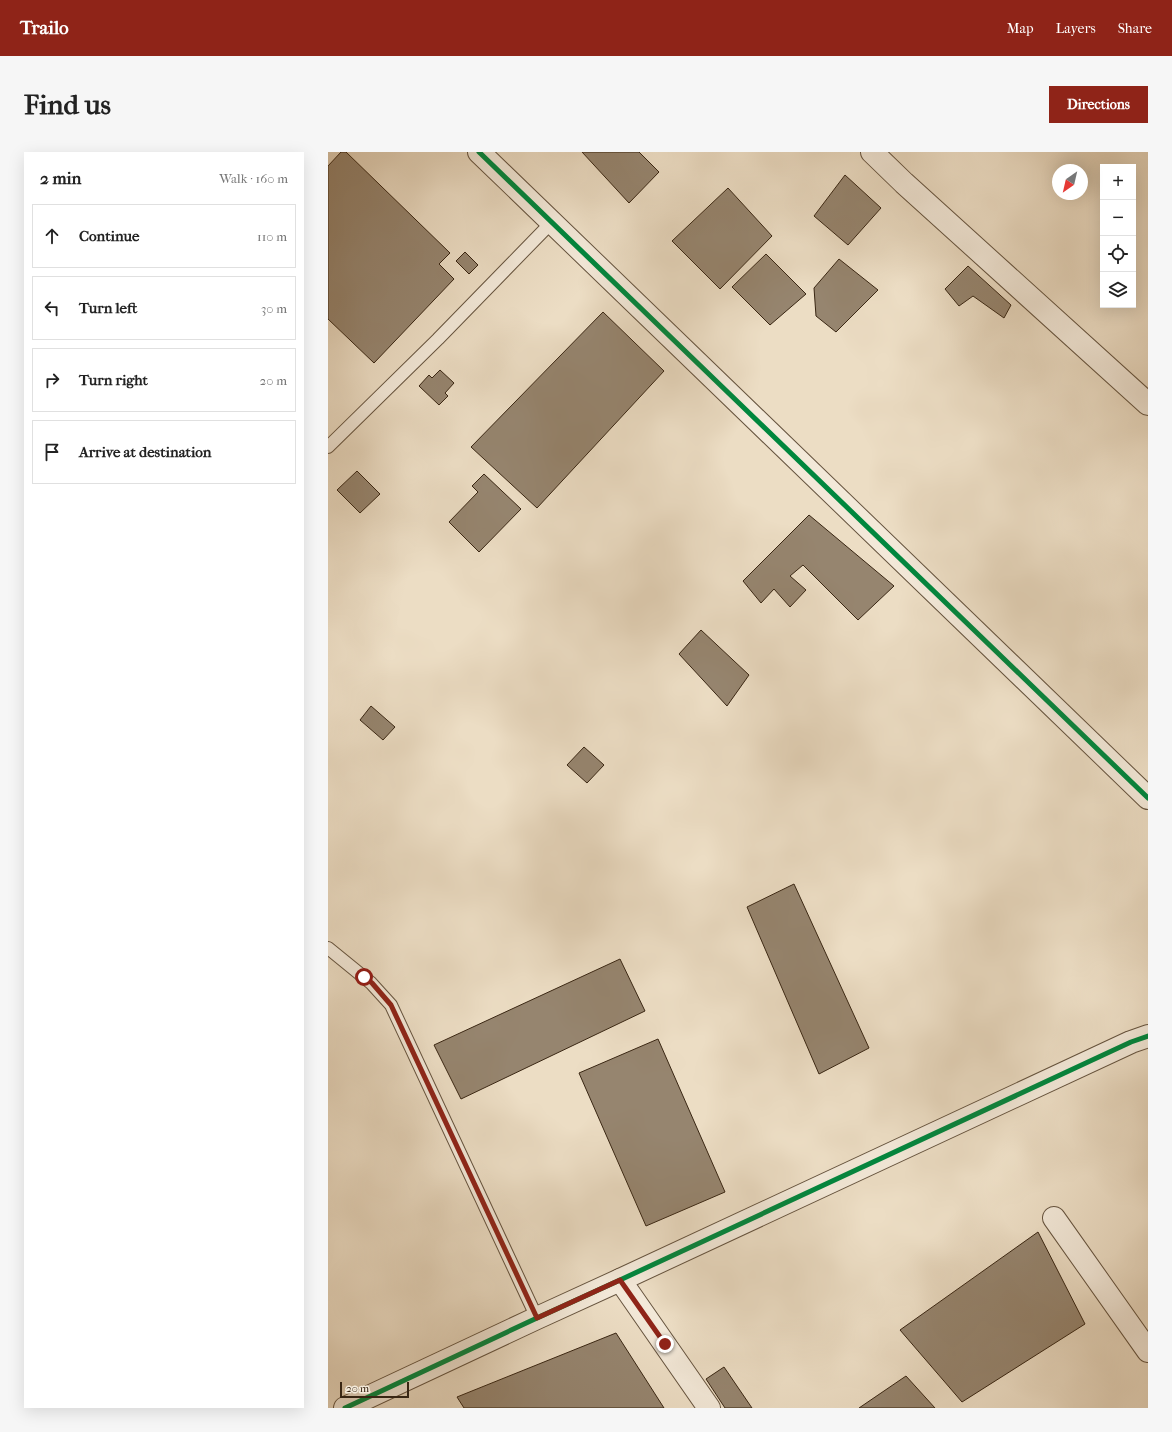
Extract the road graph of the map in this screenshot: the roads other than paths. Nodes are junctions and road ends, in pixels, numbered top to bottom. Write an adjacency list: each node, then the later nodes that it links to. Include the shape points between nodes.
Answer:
1 (479, 152): 3 (street)
2 (872, 152): 4 (street)
3 (552, 222): 5 (lane); 6 (street)
4 (1148, 404)
5 (328, 447)
6 (1148, 798)
7 (328, 948): 11 (lane, via 372,983 391,1005)
8 (1148, 1036): 10 (street)
9 (1054, 1218): 12 (street)
10 (620, 1280): 11 (street); 14 (street)
11 (537, 1318): 13 (street)
12 (1148, 1351)
13 (345, 1408)
14 (709, 1408)

